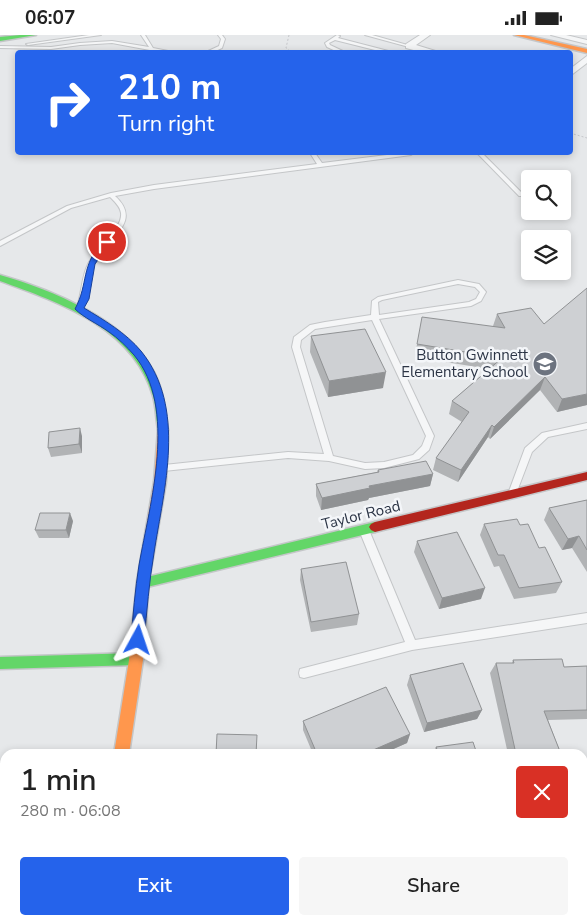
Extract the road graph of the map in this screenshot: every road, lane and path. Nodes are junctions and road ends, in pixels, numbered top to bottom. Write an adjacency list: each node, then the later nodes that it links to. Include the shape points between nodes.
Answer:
1 (33, 35): 14 (main road)
2 (42, 35): 16 (lane)
3 (98, 35): 16 (lane)
4 (143, 35): 19 (lane)
5 (220, 35): 21 (lane, via 224,39 221,47)
6 (289, 35): 22 (path)
7 (341, 35): 15 (lane)
8 (367, 35): 18 (lane)
9 (426, 35): 18 (street)
10 (517, 35): 26 (main road)
11 (554, 35): 13 (street)
12 (587, 37): 13 (street)
13 (567, 38): 17 (street)
14 (0, 39)
15 (334, 39): 23 (lane, via 327,43 328,46); 24 (lane)
16 (45, 41): 19 (lane, via 0,47 51,48 112,42)
17 (587, 42)
18 (409, 46): 25 (street)
19 (152, 49): 20 (lane)
20 (158, 50)
21 (214, 50)
22 (288, 50)
23 (338, 50)
24 (381, 50)
25 (426, 50)
26 (587, 51)
27 (587, 59): 28 (street)
28 (573, 71)
29 (573, 134): 30 (path)
30 (587, 138)
31 (314, 155): 36 (lane)
32 (351, 155): 35 (lane)
33 (385, 155): 35 (lane)
34 (481, 155): 38 (lane)
35 (352, 160): 36 (lane)
36 (321, 165): 37 (lane)
37 (111, 195): 39 (lane, via 69,207); 41 (lane, via 123,208 123,221 91,264)
38 (521, 195)
39 (0, 244)
40 (0, 278): 41 (main road)
41 (79, 309): 45 (main road, via 129,344 154,381 163,425)
42 (375, 318): 42 (lane, via 471,304 483,292 477,285 458,282 380,298 375,301); 44 (lane, via 313,327 297,339 296,347); 44 (lane, via 430,436 429,442 416,457 384,465 365,466)
43 (587, 426): 47 (lane, via 545,435 528,450)
44 (329, 458): 45 (lane, via 288,455)
45 (161, 469): 49 (main road)
46 (587, 476): 47 (main road, Taylor Road)
47 (512, 494): 48 (main road, Taylor Road)
48 (364, 529): 49 (main road, Taylor Road); 51 (lane)
49 (143, 583): 52 (main road)
50 (587, 618): 51 (lane)
51 (412, 645): 54 (lane)
52 (136, 659): 53 (main road); 55 (main road)
53 (0, 663)
54 (304, 673)
55 (122, 749)

